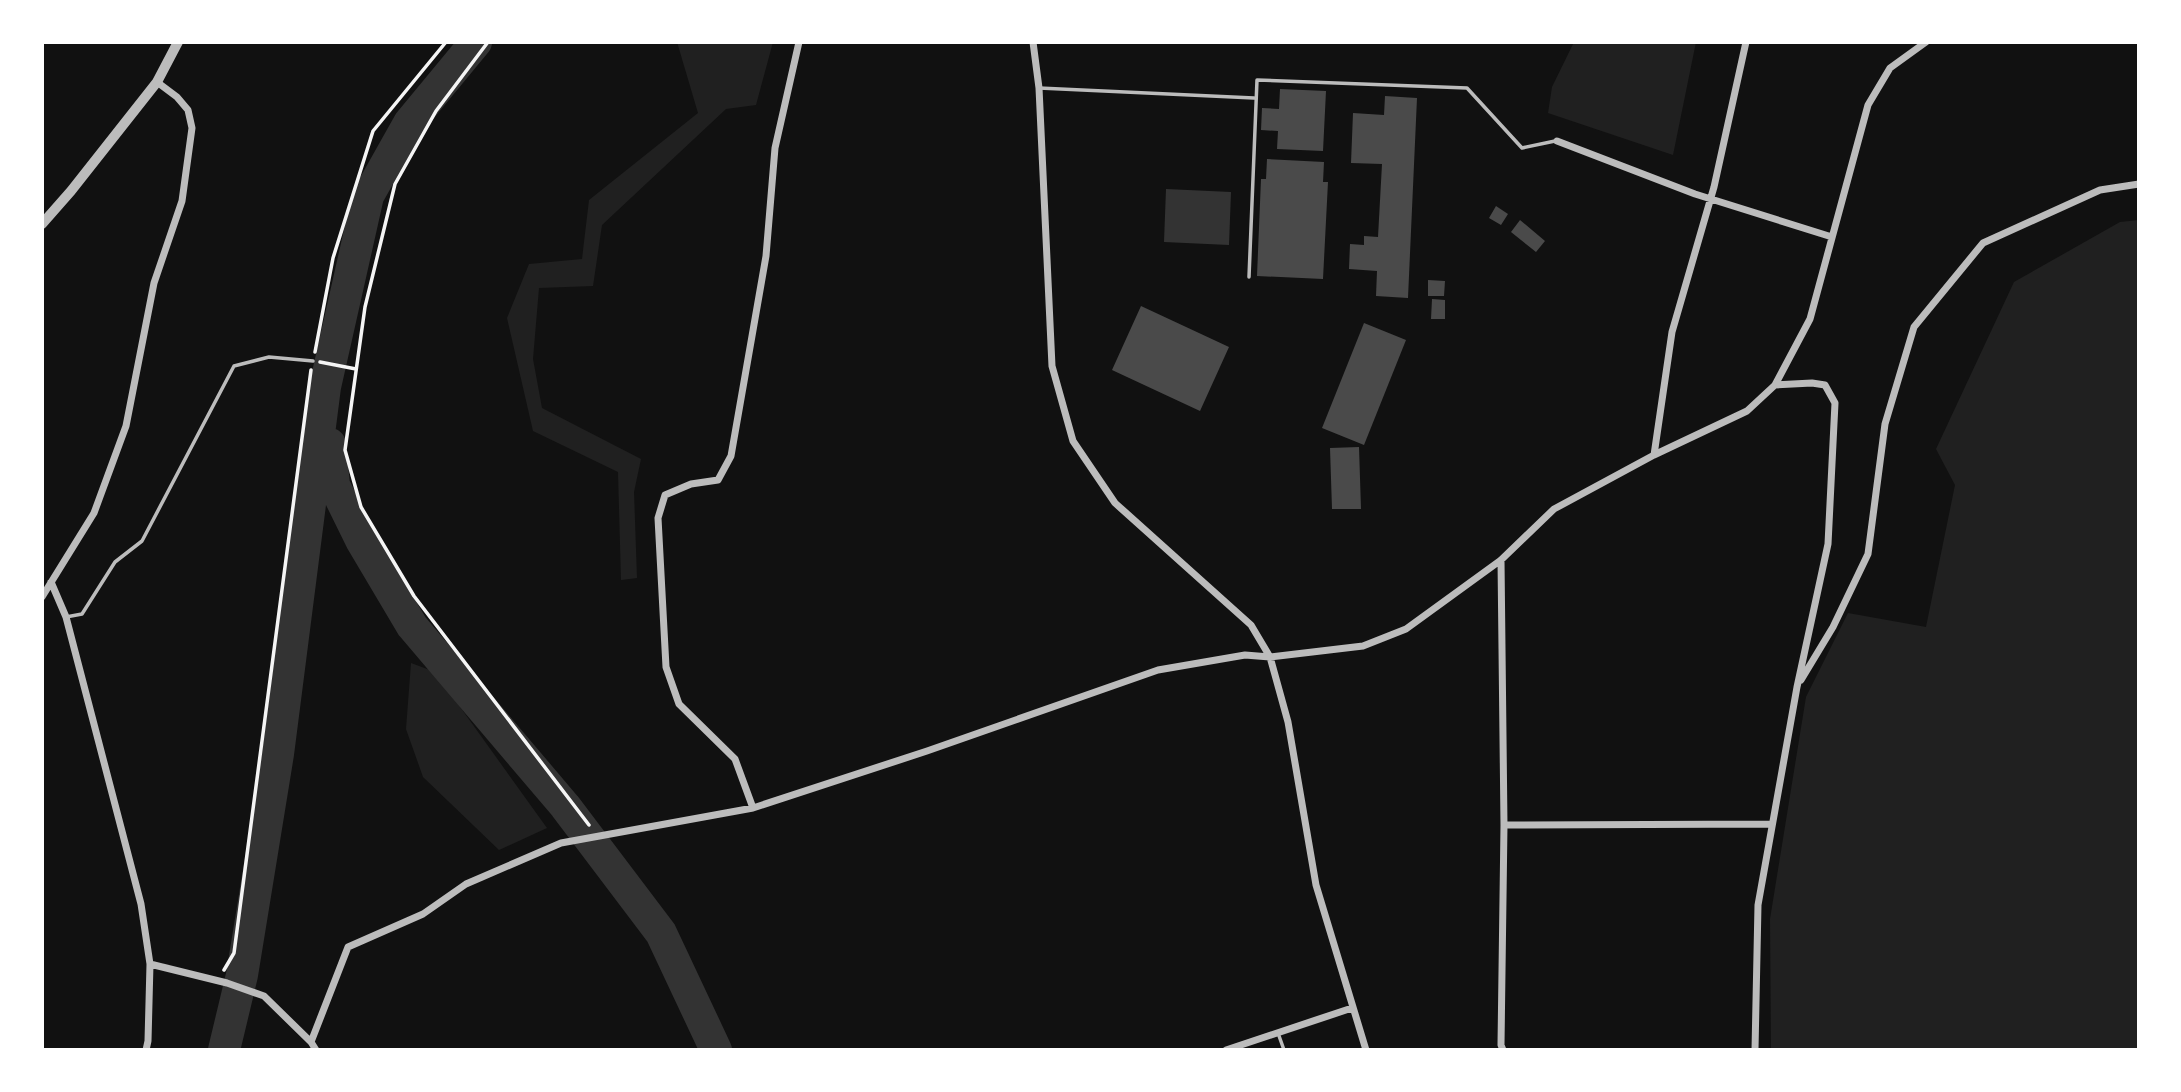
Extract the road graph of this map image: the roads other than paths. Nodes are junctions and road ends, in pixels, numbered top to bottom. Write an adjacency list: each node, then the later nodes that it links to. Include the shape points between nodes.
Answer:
1 (178, 42): 6 (street)
2 (799, 42): 24 (street, via 775,148 766,256 730,456 718,480 691,484 665,495 658,518 666,667 679,704 735,759)
3 (1033, 42): 7 (street)
4 (1746, 42): 11 (street)
5 (1926, 42): 13 (street, via 1891,68 1868,105)
6 (157, 82): 12 (street); 19 (street, via 188,110 192,128 182,201 154,283 126,426 94,513)
7 (1040, 88): 8 (lane); 22 (street, via 1052,366 1073,441 1115,503 1251,625)
8 (1255, 98): 9 (lane, via 1256,80 1467,88 1522,148); 14 (lane)
9 (1557, 141): 11 (street)
10 (2139, 184): 23 (street, via 2100,190 1983,243 1914,327 1885,425 1868,554 1833,627)
11 (1710, 198): 13 (street); 17 (street, via 1672,332)
12 (42, 225)
13 (1832, 237): 16 (street, via 1810,319)
14 (1249, 277)
15 (313, 360): 21 (lane, via 269,357 234,366 142,541 115,562 82,614)
16 (1775, 385): 17 (street, via 1747,411); 23 (street, via 1825,385 1835,402 1828,544)
17 (1654, 455): 18 (street, via 1554,509)
18 (1501, 560): 22 (street, via 1406,629 1363,646); 26 (street)
19 (51, 582): 20 (street); 21 (street)
20 (42, 597)
21 (66, 617): 27 (street, via 141,904)
22 (1270, 657): 24 (street, via 1245,655 1158,670); 28 (street, via 1288,722 1316,885)
23 (1797, 687): 25 (street)
24 (753, 808): 30 (street, via 561,843 466,884 423,914 348,947)
25 (1771, 824): 26 (street); 37 (street, via 1758,905)
26 (1504, 825): 36 (street)
27 (150, 964): 30 (street, via 264,996); 31 (street)
28 (1352, 1008): 29 (street); 35 (street)
29 (1278, 1032): 33 (street); 34 (lane)
30 (311, 1042): 32 (street)
31 (146, 1050)
32 (316, 1050)
33 (1226, 1050)
34 (1284, 1050)
35 (1366, 1050)
36 (1503, 1050)
37 (1755, 1050)

